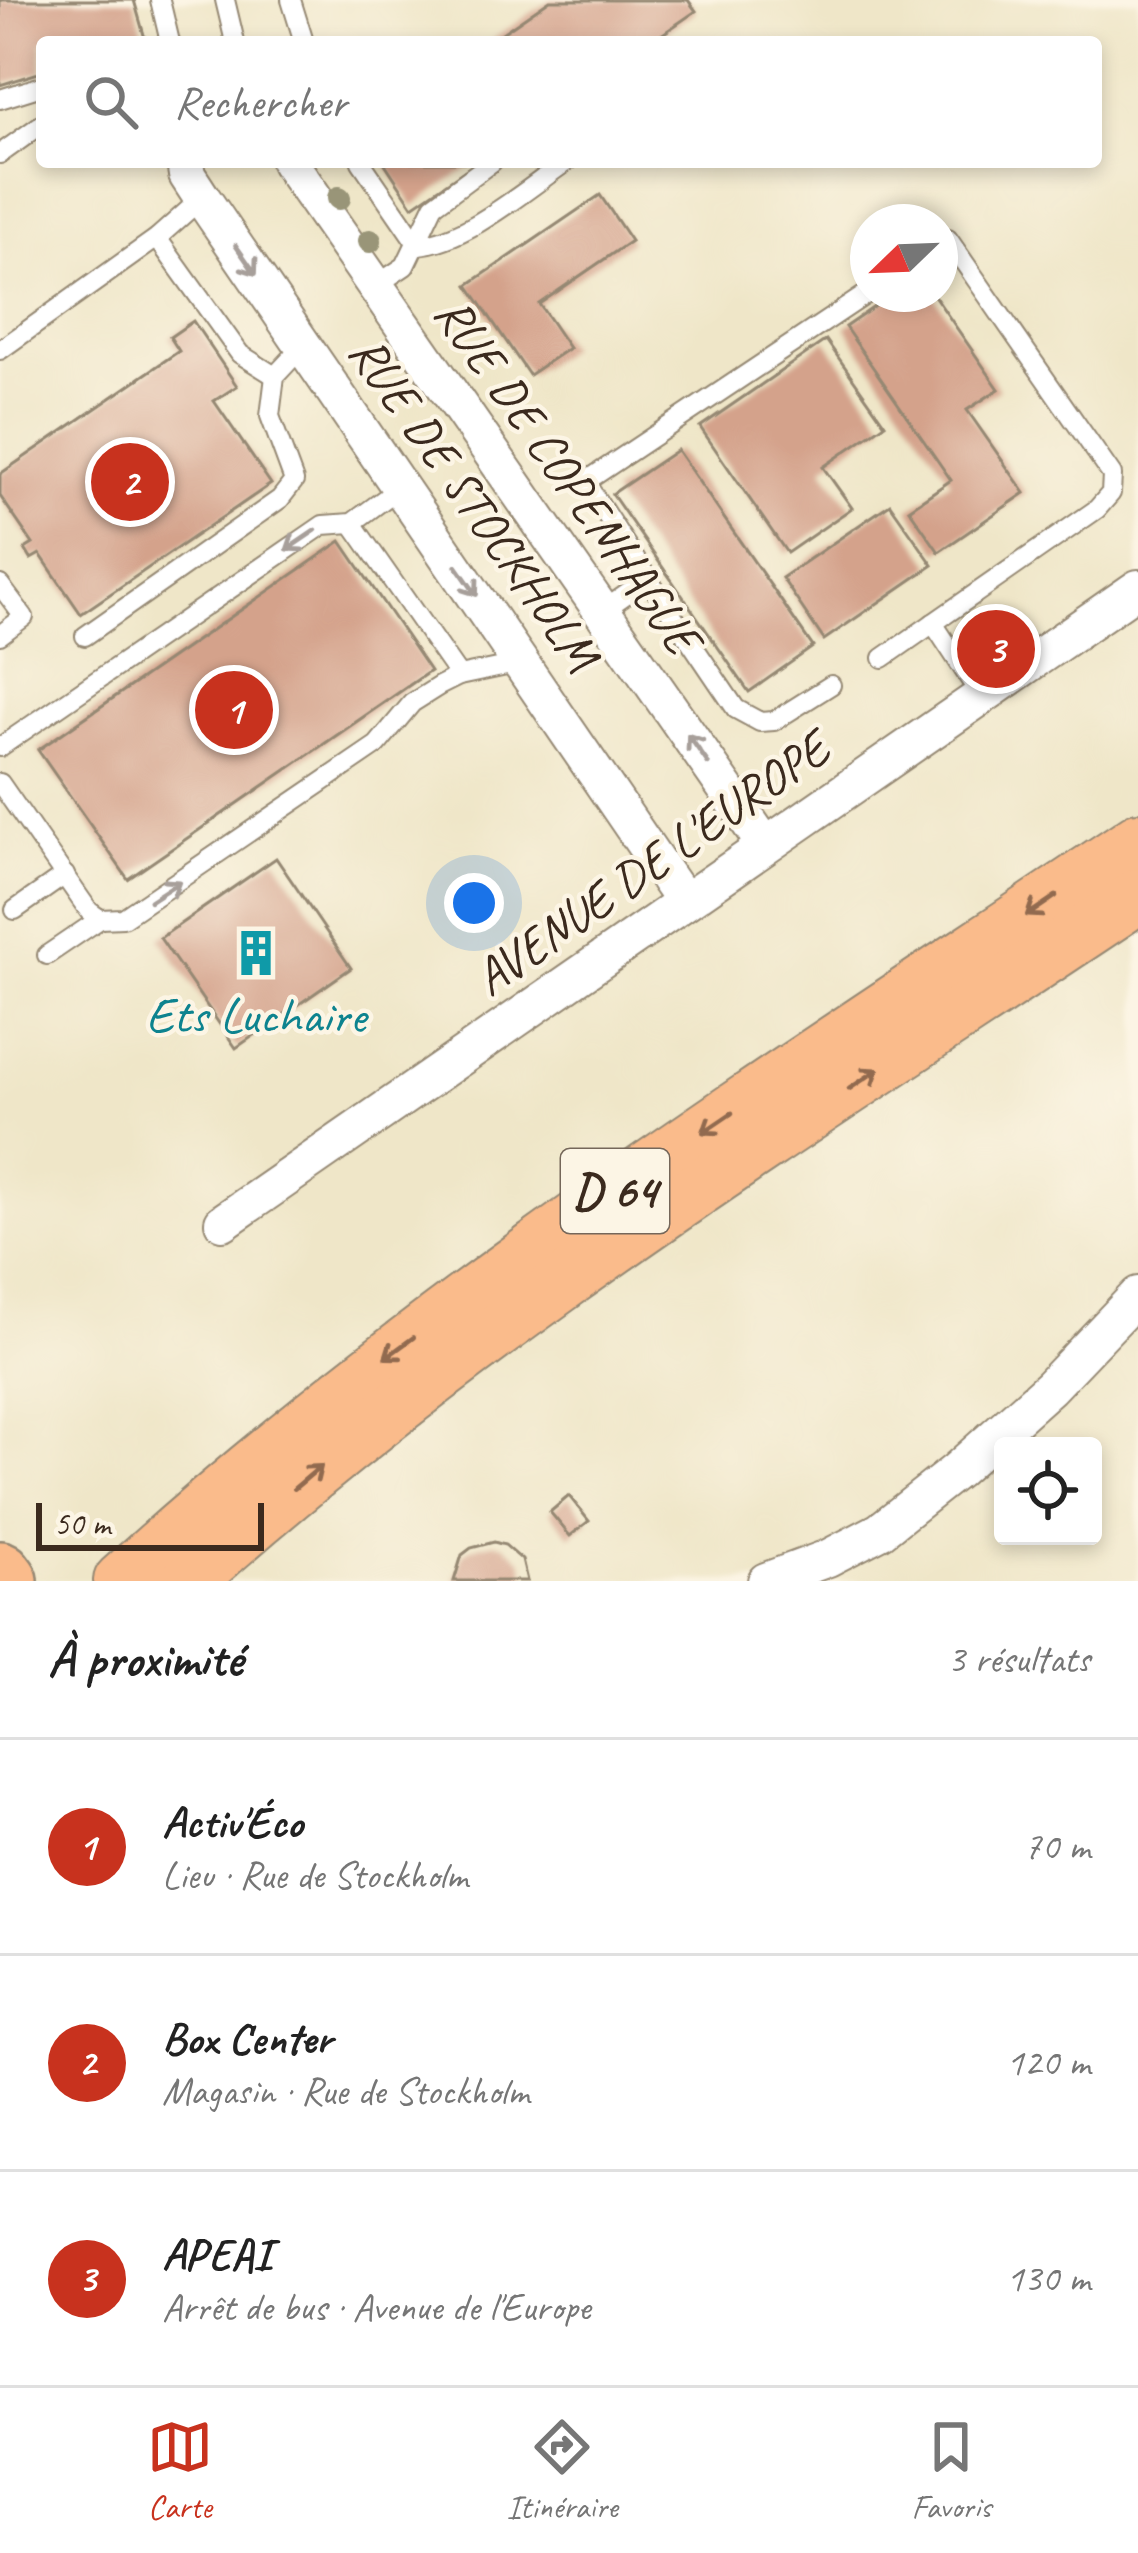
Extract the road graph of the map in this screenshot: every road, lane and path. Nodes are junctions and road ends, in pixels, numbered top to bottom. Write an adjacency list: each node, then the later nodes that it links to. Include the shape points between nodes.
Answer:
1 (160, 0): 4 (lane)
2 (225, 0): 5 (lane)
3 (297, 3): 6 (lane)
4 (169, 36)
5 (234, 36)
6 (303, 36)
7 (36, 88): 8 (lane)
8 (0, 99)
9 (36, 128): 10 (lane)
10 (0, 154)
11 (186, 168): 16 (street, RUE DE STOCKHOLM)
12 (293, 168): 20 (street, RUE DE COPENHAGUE)
13 (365, 168): 18 (lane)
14 (484, 168): 18 (lane, via 434,205)
15 (557, 168): 18 (lane, via 459,233)
16 (202, 198): 17 (lane); 22 (street, RUE DE STOCKHOLM, one-way to 22)
17 (157, 238): 23 (lane); 24 (lane, via 240,353)
18 (418, 245): 20 (lane)
19 (958, 253): 31 (lane, via 1112,475 1111,493)
20 (375, 286): 30 (street, RUE DE COPENHAGUE)
21 (850, 305): 27 (lane, via 585,482)
22 (304, 345): 24 (lane); 25 (street, RUE DE STOCKHOLM)
23 (0, 350)
24 (275, 376): 33 (lane, via 270,416 294,481 280,499)
25 (401, 486): 26 (lane); 35 (street, RUE DE STOCKHOLM, one-way to 35)
26 (352, 523): 36 (lane); 39 (lane, one-way to 39, via 323,524)
27 (648, 579): 30 (lane); 37 (lane, via 736,709 774,721)
28 (0, 585): 32 (lane, via 24,617)
29 (1138, 588): 38 (street, AVENUE DE L'EUROPE)
30 (601, 612): 44 (street, RUE DE COPENHAGUE, one-way to 30)
31 (933, 623): 34 (lane); 38 (lane)
32 (0, 634)
33 (85, 636)
34 (883, 658)
35 (524, 662): 36 (lane); 47 (street, RUE DE STOCKHOLM)
36 (459, 676): 49 (lane, one-way to 36, via 123,917 171,888 377,746 412,703)
37 (831, 685)
38 (981, 696): 44 (street, AVENUE DE L'EUROPE)
39 (0, 746)
40 (0, 782): 41 (lane)
41 (19, 810): 42 (lane); 45 (lane)
42 (0, 822)
43 (1138, 840): 55 (main road, D 64, one-way to 55, via 595,1204 364,1374)
44 (765, 845): 47 (street, AVENUE DE L'EUROPE)
45 (65, 875): 48 (lane); 49 (lane)
46 (1138, 896): 56 (main road, D 64, one-way to 46, via 395,1405 609,1250)
47 (684, 902): 51 (street, AVENUE DE L'EUROPE)
48 (15, 910)
49 (100, 920): 50 (lane)
50 (47, 955)
51 (224, 1222)
52 (1138, 1295): 57 (street, via 1050,1387 880,1531)
53 (0, 1573): 54 (highway)
54 (6, 1581)
55 (122, 1581)
56 (188, 1581)
57 (766, 1581)

